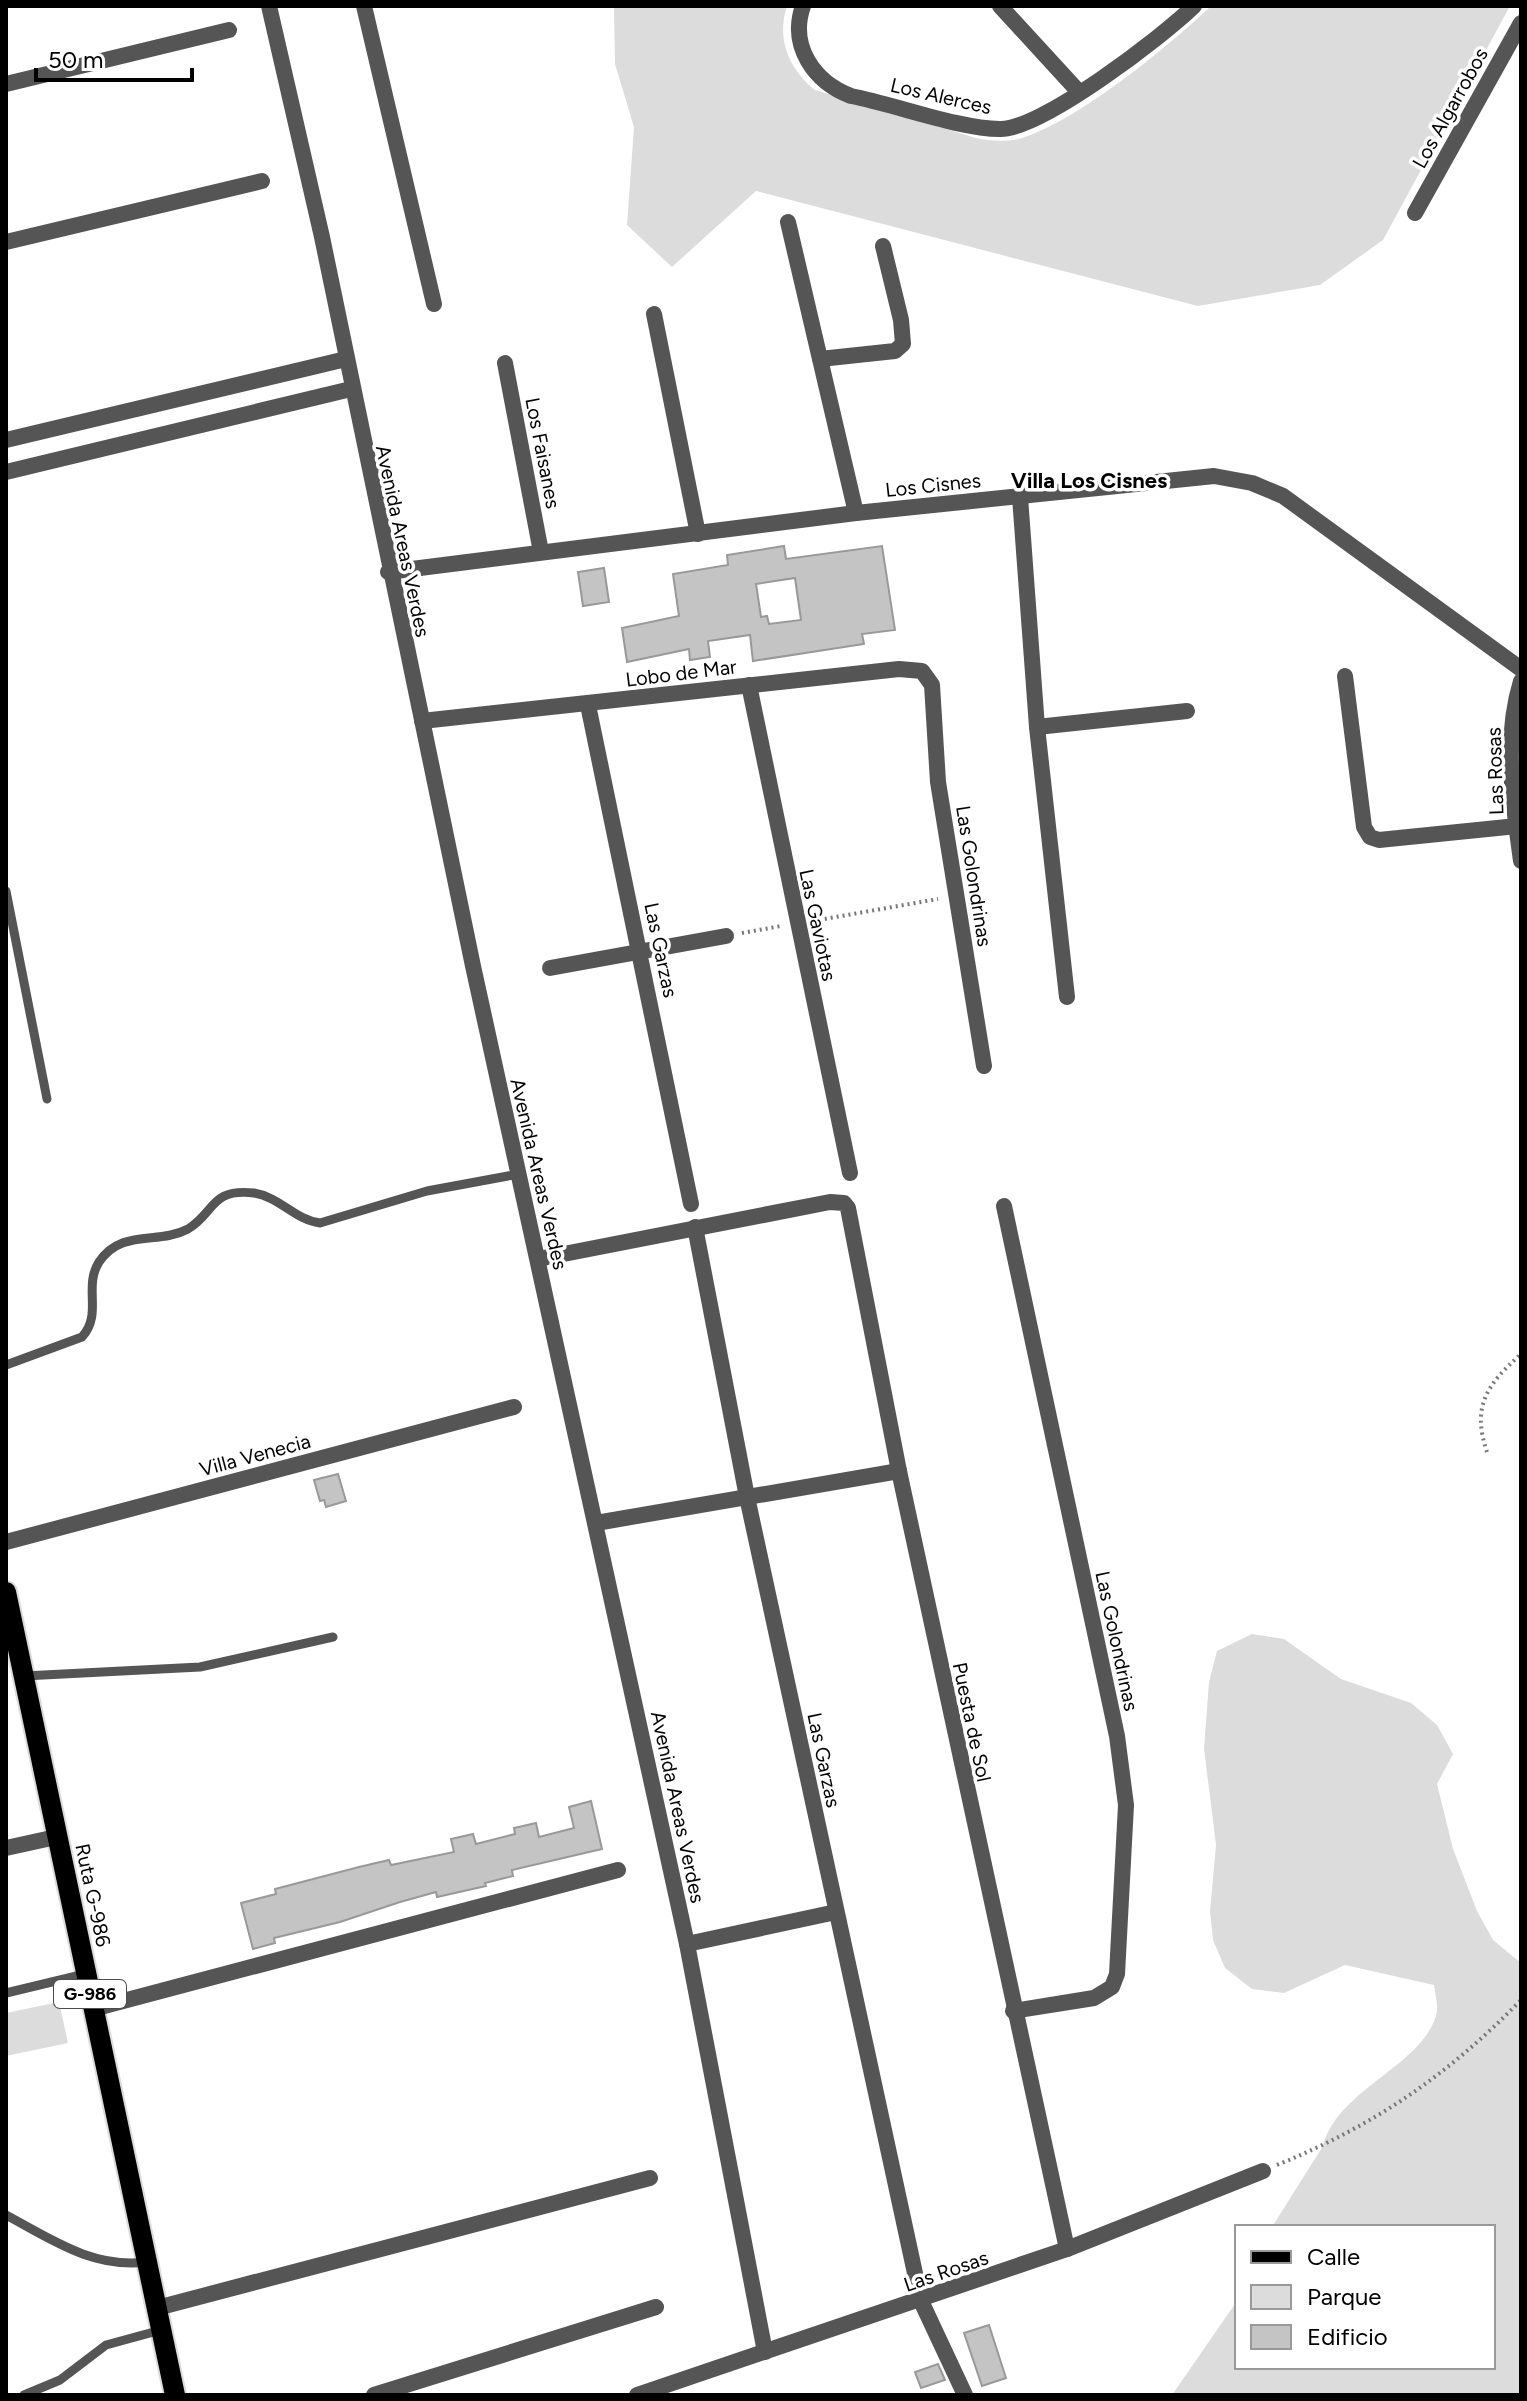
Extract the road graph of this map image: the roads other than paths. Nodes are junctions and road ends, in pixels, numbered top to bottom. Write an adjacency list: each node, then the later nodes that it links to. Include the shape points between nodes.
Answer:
1 (269, 6): 17 (street, Avenida Areas Verdes)
2 (364, 6): 15 (street)
3 (803, 6): 9 (street, Los Alerces, via 799,33 810,66 828,85 851,96 1002,129 1025,124)
4 (1000, 6): 9 (street)
5 (1194, 6): 9 (street, Los Alerces, via 1145,48)
6 (1521, 23): 11 (street, Los Algarrobos)
7 (229, 30): 8 (street)
8 (6, 84)
9 (1078, 91)
10 (262, 181): 13 (street)
11 (1415, 213)
12 (788, 222): 18 (street)
13 (6, 242)
14 (883, 246): 18 (street, via 903,344 895,351)
15 (434, 304)
16 (654, 314): 25 (street)
17 (346, 359): 20 (street, Avenida Areas Verdes); 21 (street)
18 (820, 359): 24 (street)
19 (505, 363): 26 (street, Los Faisanes)
20 (351, 389): 22 (street); 27 (street, Avenida Areas Verdes)
21 (6, 440)
22 (6, 472)
23 (1020, 497): 24 (street, Los Cisnes); 28 (street, Los Cisnes, via 1197,476 1252,483 1311,514); 36 (street)
24 (856, 513): 25 (street, Los Cisnes)
25 (698, 534): 26 (street, Los Cisnes)
26 (541, 552): 27 (street, Los Cisnes)
27 (388, 572): 35 (street, Avenida Areas Verdes)
28 (1521, 669)
29 (1345, 676): 37 (street, via 1364,827 1370,837)
30 (1521, 681): 37 (street, Las Rosas, via 1511,737)
31 (749, 685): 32 (street, Lobo de Mar, via 916,669 927,675); 33 (street, Lobo de Mar); 46 (street, Las Gaviotas)
32 (933, 691): 44 (street, Las Golondrinas, via 938,782)
33 (588, 705): 35 (street, Lobo de Mar); 41 (street, Las Garzas)
34 (1187, 711): 36 (street)
35 (422, 721): 47 (street, Avenida Areas Verdes)
36 (1037, 727): 43 (street)
37 (1517, 826): 38 (street, Las Rosas)
38 (1521, 861)
39 (6, 891): 45 (lane)
40 (726, 936): 41 (street)
41 (641, 952): 42 (street); 48 (street, Las Garzas)
42 (550, 968)
43 (1067, 997)
44 (984, 1066)
45 (47, 1099)
46 (850, 1173)
47 (519, 1174): 51 (street, Avenida Areas Verdes); 52 (lane, via 427,1191 320,1223 267,1196 231,1194 212,1203 185,1230 117,1245 94,1274 94,1315 88,1331)
48 (691, 1204)
49 (1004, 1206): 69 (street, Las Golondrinas, via 1117,1736 1126,1805 1112,1987 1094,1998)
50 (695, 1227): 51 (street); 54 (street, Puesta de Sol, via 844,1203 851,1213); 55 (street, Las Garzas)
51 (538, 1259): 56 (street, Avenida Areas Verdes)
52 (6, 1365)
53 (514, 1407): 57 (street, Villa Venecia)
54 (899, 1471): 55 (street); 69 (street, Puesta de Sol)
55 (747, 1497): 56 (street); 64 (street, Las Garzas)
56 (596, 1523): 65 (street, Avenida Areas Verdes)
57 (6, 1542)
58 (6, 1592): 60 (main road, Ruta G-986 / G-986)
59 (333, 1637): 60 (lane, via 200,1667)
60 (24, 1676): 61 (main road, Ruta G-986 / G-986)
61 (56, 1837): 62 (street); 66 (main road, Ruta G-986 / G-986)
62 (6, 1848)
63 (618, 1870): 68 (street)
64 (836, 1912): 65 (street); 75 (street, Las Garzas)
65 (687, 1944): 79 (street, Avenida Areas Verdes)
66 (85, 1974): 67 (lane); 68 (main road, Ruta G-986 / G-986)
67 (6, 1993)
68 (93, 2009): 74 (main road, Ruta G-986 / G-986)
69 (1013, 2011): 73 (street, Puesta de Sol)
70 (1263, 2171): 73 (street, Las Rosas)
71 (650, 2178): 77 (street)
72 (6, 2215): 74 (lane, via 85,2256 119,2264)
73 (1067, 2249): 75 (street, Las Rosas)
74 (147, 2262): 77 (main road, Ruta G-986 / G-986)
75 (921, 2301): 79 (street, Las Rosas); 86 (street, Las Garzas)
76 (656, 2307): 83 (street)
77 (157, 2308): 78 (main road, Ruta G-986 / G-986)
78 (161, 2330): 81 (lane, via 106,2345 51,2386); 82 (main road, Ruta G-986 / G-986)
79 (765, 2352): 80 (street, Las Rosas)
80 (685, 2378): 84 (street, Las Rosas); 85 (street)
81 (24, 2395)
82 (175, 2395)
83 (374, 2395)
84 (637, 2395)
85 (692, 2395)
86 (965, 2395)

